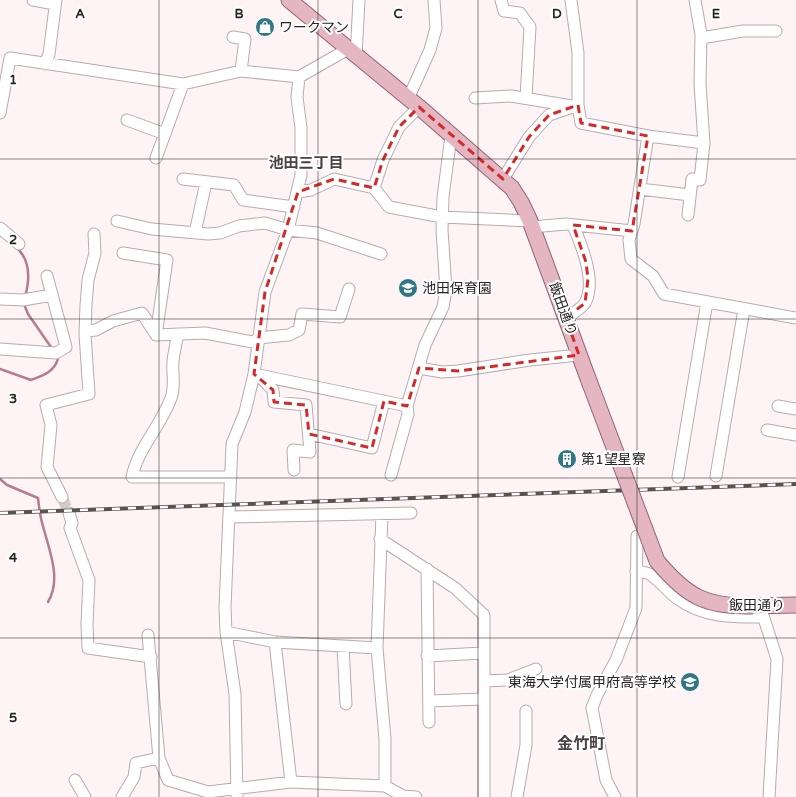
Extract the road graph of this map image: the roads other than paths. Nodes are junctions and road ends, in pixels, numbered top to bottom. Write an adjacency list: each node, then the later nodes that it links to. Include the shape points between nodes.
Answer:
1 (33, 0): 8 (street)
2 (289, 0): 12 (main road, 飯田通り)
3 (359, 0): 12 (street)
4 (434, 0): 19 (street, via 436,28)
5 (501, 0): 18 (street, via 504,11 520,13 530,27)
6 (570, 0): 20 (street, via 578,53)
7 (695, 0): 11 (street)
8 (55, 2): 13 (street, via 49,54)
9 (776, 31): 11 (street, via 743,31)
10 (233, 37): 14 (street, via 245,39)
11 (701, 38): 26 (street, via 700,84)
12 (352, 53): 15 (street); 19 (main road, 飯田通り)
13 (45, 64): 16 (street); 21 (street, via 10,58)
14 (241, 71): 15 (street); 16 (street)
15 (298, 77): 33 (street, via 297,97 301,136 301,175)
16 (183, 84): 23 (street)
17 (475, 98): 18 (street)
18 (526, 98): 20 (street)
19 (413, 103): 24 (main road, 飯田通り); 31 (street, via 383,160)
20 (575, 105): 25 (street, via 581,123); 29 (street, via 549,115 529,138)
21 (0, 114)
22 (127, 120): 23 (street)
23 (165, 134): 27 (street)
24 (452, 136): 29 (main road, 飯田通り); 37 (street)
25 (648, 136): 26 (street); 32 (street)
26 (704, 143): 34 (street, via 700,180 692,180)
27 (156, 158)
28 (183, 179): 30 (street)
29 (502, 179): 39 (main road, 飯田通り, via 521,202)
30 (206, 182): 35 (street, via 234,185 243,200); 44 (street)
31 (374, 188): 33 (street, via 334,179 311,190); 37 (street, via 389,207)
32 (640, 189): 34 (street); 43 (street)
33 (298, 192): 35 (street)
34 (690, 195): 36 (street)
35 (294, 207): 42 (street)
36 (688, 215)
37 (442, 217): 39 (street); 63 (street, via 446,290 443,307 425,345)
38 (117, 221): 44 (street, via 152,229)
39 (531, 224): 40 (street); 55 (main road, 飯田通り)
40 (573, 225): 43 (street); 55 (street, via 586,262 588,293 585,303)
41 (0, 228): 46 (street)
42 (288, 230): 44 (street, via 265,223 239,226 220,233); 48 (street, via 317,233); 60 (street, via 265,292)
43 (632, 231): 53 (street, via 629,240 631,259 653,276 664,294)
44 (195, 233)
45 (94, 234): 57 (street, via 95,253 88,280)
46 (19, 244)
47 (123, 253): 59 (street, via 167,260)
48 (381, 254)
49 (47, 276): 51 (street)
50 (349, 289): 60 (street, via 340,317 302,314 299,330 289,335)
51 (52, 295): 52 (street, via 23,300); 61 (street, via 66,347 56,354)
52 (0, 299)
53 (707, 302): 54 (street); 76 (street)
54 (744, 309): 56 (street); 74 (street)
55 (566, 318): 62 (main road, 飯田通り)
56 (796, 318)
57 (85, 331): 59 (street, via 96,330 113,321 142,313); 77 (street, via 89,394 46,405 51,425 47,467)
58 (178, 334): 59 (street); 60 (street, via 205,333); 75 (street, via 173,362 172,395 135,466 132,477)
59 (156, 335)
60 (258, 341): 64 (street)
61 (0, 349)
62 (580, 355): 63 (street, via 458,371 442,372); 87 (main road, 飯田通り, bridge, via 657,561 684,589 697,597 729,606)
63 (419, 368): 66 (street)
64 (255, 374): 65 (street); 70 (street, via 272,390 274,402 306,405); 75 (street, via 245,412 232,444)
65 (384, 401): 66 (street); 70 (street, via 372,448)
66 (407, 406): 73 (street, via 408,414)
67 (778, 406): 68 (street)
68 (796, 409)
69 (767, 430): 71 (street)
70 (309, 434): 72 (street, via 310,452 293,450)
71 (796, 435)
72 (294, 470)
73 (391, 475)
74 (716, 476)
75 (231, 477): 81 (street)
76 (678, 477)
77 (62, 497)
78 (69, 513): 95 (street, via 72,523 70,528 89,580 88,648)
79 (411, 513): 80 (street)
80 (382, 514): 81 (street); 83 (street)
81 (230, 517): 88 (street)
82 (637, 536): 85 (street)
83 (380, 539): 84 (street); 92 (street)
84 (427, 569): 93 (street, via 456,588 484,615); 94 (street)
85 (636, 571): 87 (street, via 650,574 665,590 697,610 726,617); 114 (street, via 636,608 616,660 592,708 606,780)
86 (796, 605): 87 (main road, 飯田通り)
87 (759, 610): 115 (street, via 777,659)
88 (226, 632): 90 (street); 107 (street, via 235,694)
89 (148, 635): 95 (street)
90 (275, 642): 91 (street); 105 (street)
91 (343, 646): 92 (street); 100 (street)
92 (377, 648): 106 (street, via 385,739)
93 (483, 653): 94 (street); 97 (street)
94 (427, 656): 99 (street)
95 (151, 657): 103 (street)
96 (536, 668): 97 (street, via 508,680)
97 (484, 681): 98 (street)
98 (484, 699): 99 (street); 112 (street)
99 (428, 701): 102 (street)
100 (346, 704)
101 (526, 711): 113 (street, via 526,745)
102 (428, 722)
103 (159, 758): 108 (street, via 168,780); 110 (street, via 136,763 134,777)
104 (74, 780): 109 (street)
105 (291, 782): 106 (street); 107 (street)
106 (385, 786): 111 (street, via 403,796)
107 (237, 793): 108 (street)
108 (208, 795)
109 (85, 797)
110 (122, 797)
111 (416, 797)
112 (484, 797)
113 (517, 797)
114 (615, 797)
115 (769, 797)

